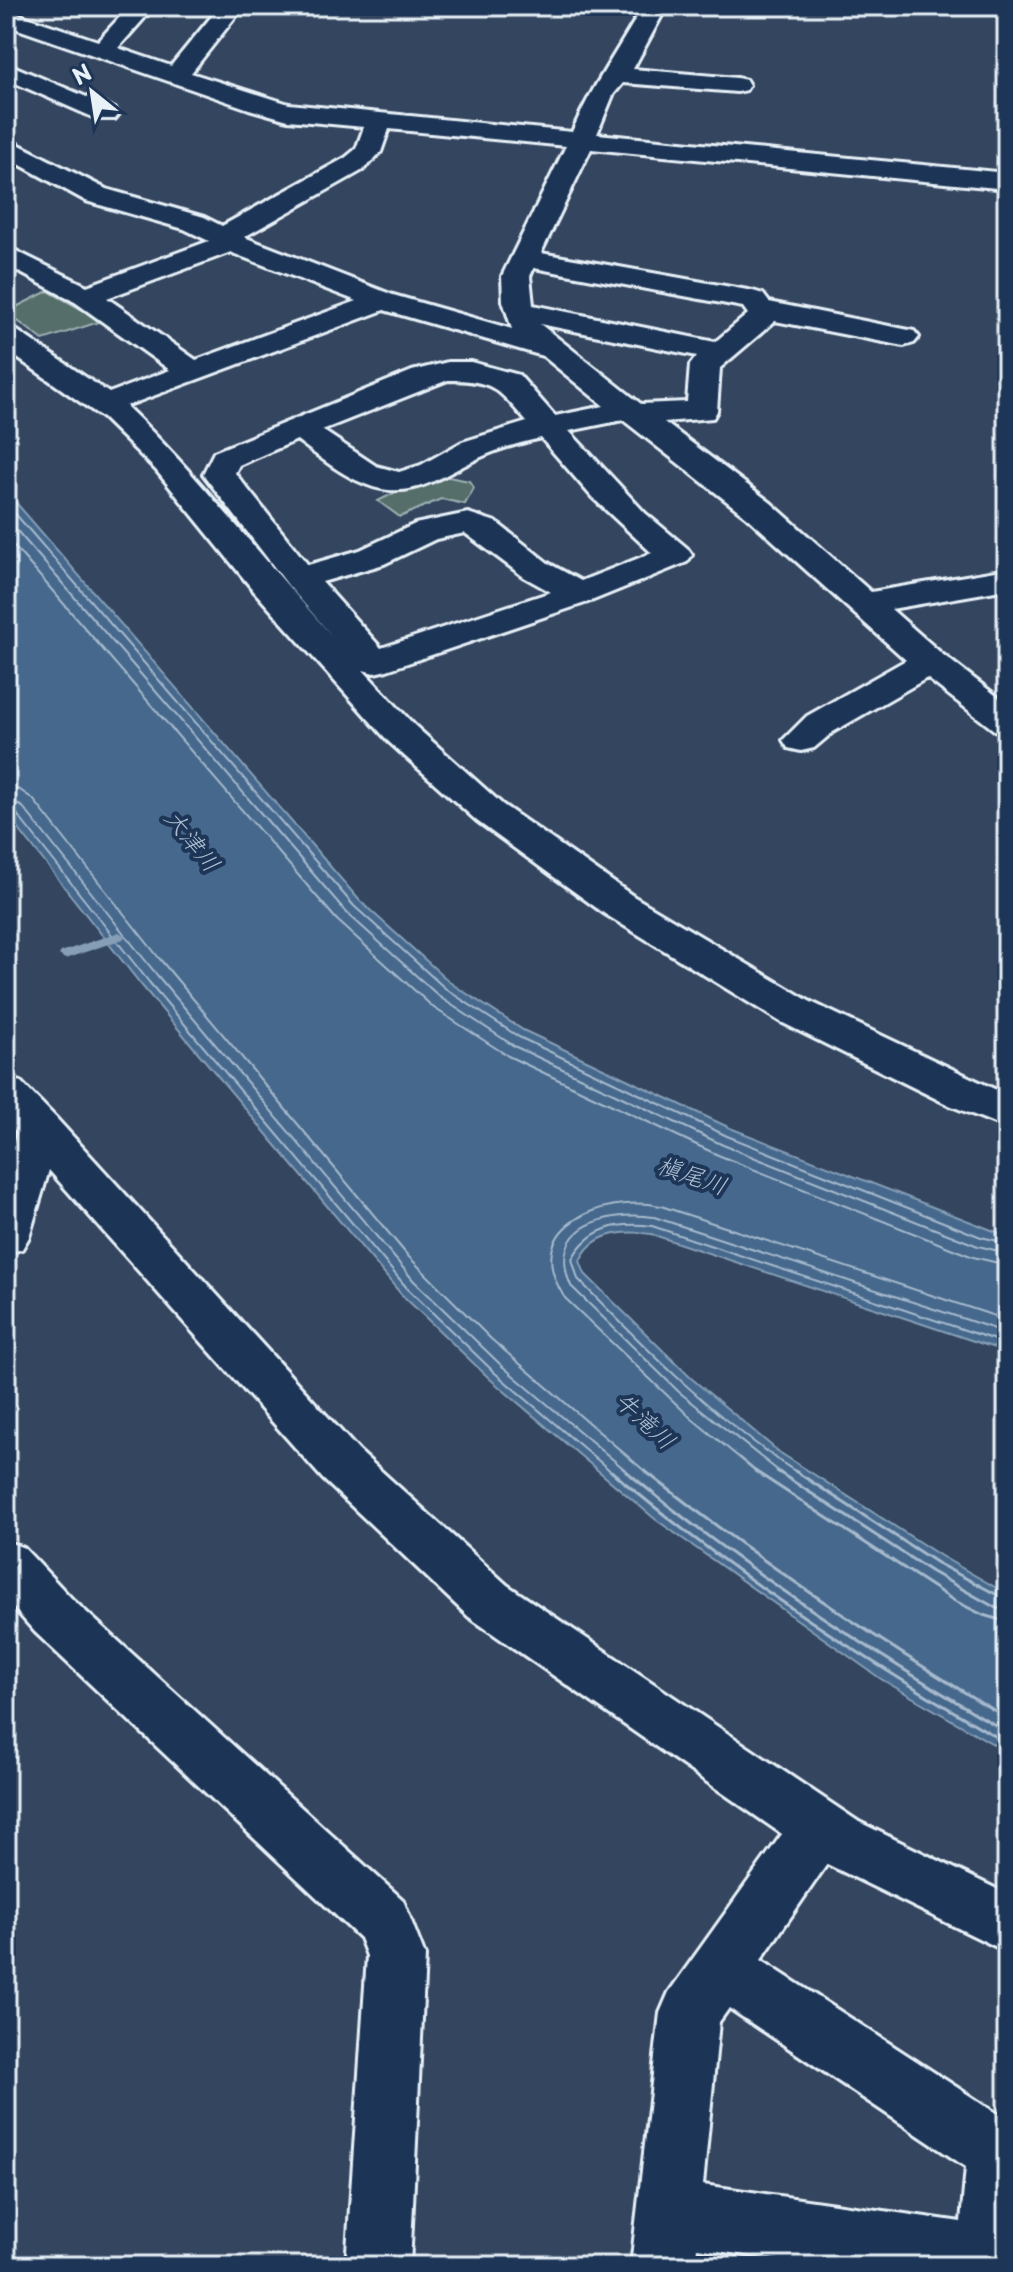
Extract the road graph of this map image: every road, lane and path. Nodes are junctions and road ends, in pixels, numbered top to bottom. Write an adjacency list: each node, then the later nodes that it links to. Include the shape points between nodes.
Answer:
1 (143, 6): 6 (street)
2 (232, 6): 9 (street)
3 (655, 6): 8 (street)
4 (6, 17): 5 (street)
5 (74, 41): 6 (street); 7 (street)
6 (102, 51): 9 (street)
7 (16, 58): 11 (street)
8 (617, 75): 10 (street); 13 (street, via 601,93)
9 (175, 76): 12 (street, via 288,112)
10 (737, 85)
11 (106, 114)
12 (379, 122): 13 (street); 16 (street, via 368,152 354,164)
13 (579, 140): 15 (street); 18 (street)
14 (6, 146): 16 (street, via 96,195 194,223)
15 (1007, 181)
16 (228, 240): 19 (street); 20 (street)
17 (6, 254): 19 (street)
18 (524, 258): 21 (street, via 753,300); 22 (street, via 516,276)
19 (85, 296): 27 (street)
20 (383, 301): 25 (street); 27 (street)
21 (759, 309): 24 (street); 26 (street, via 764,315)
22 (520, 311): 25 (street, via 526,327); 26 (street)
23 (6, 336): 40 (street, via 114,411 167,463 266,584 402,734 490,813 619,905 794,1011)
24 (904, 337)
25 (552, 349): 29 (street)
26 (721, 352): 29 (street, via 705,365 702,411)
27 (193, 372): 28 (street)
28 (121, 398)
29 (631, 412): 31 (street); 35 (street, via 759,510)
30 (298, 427): 31 (street, via 389,482 435,471 502,438); 31 (street, via 448,371 508,381); 32 (street, via 225,459 219,474)
31 (548, 427): 34 (street, via 633,520 675,555)
32 (300, 578): 34 (street, via 372,557 427,531 468,523); 34 (street, via 374,662)
33 (1007, 579): 35 (street)
34 (579, 594)
35 (862, 604): 36 (street)
36 (929, 662): 37 (street); 38 (street)
37 (1007, 722)
38 (801, 740)
39 (6, 1093): 41 (street)
40 (1007, 1112)
41 (40, 1129): 42 (street); 44 (street, via 341,1465 488,1601)
42 (6, 1237)
43 (6, 1563): 49 (street, via 54,1616 382,1920 396,1956)
44 (819, 1828): 45 (street); 46 (street)
45 (1007, 1924)
46 (721, 1968): 47 (street); 48 (street, via 690,2013)
47 (1003, 2155): 48 (street, via 989,2258)
48 (666, 2239)
49 (378, 2266)

